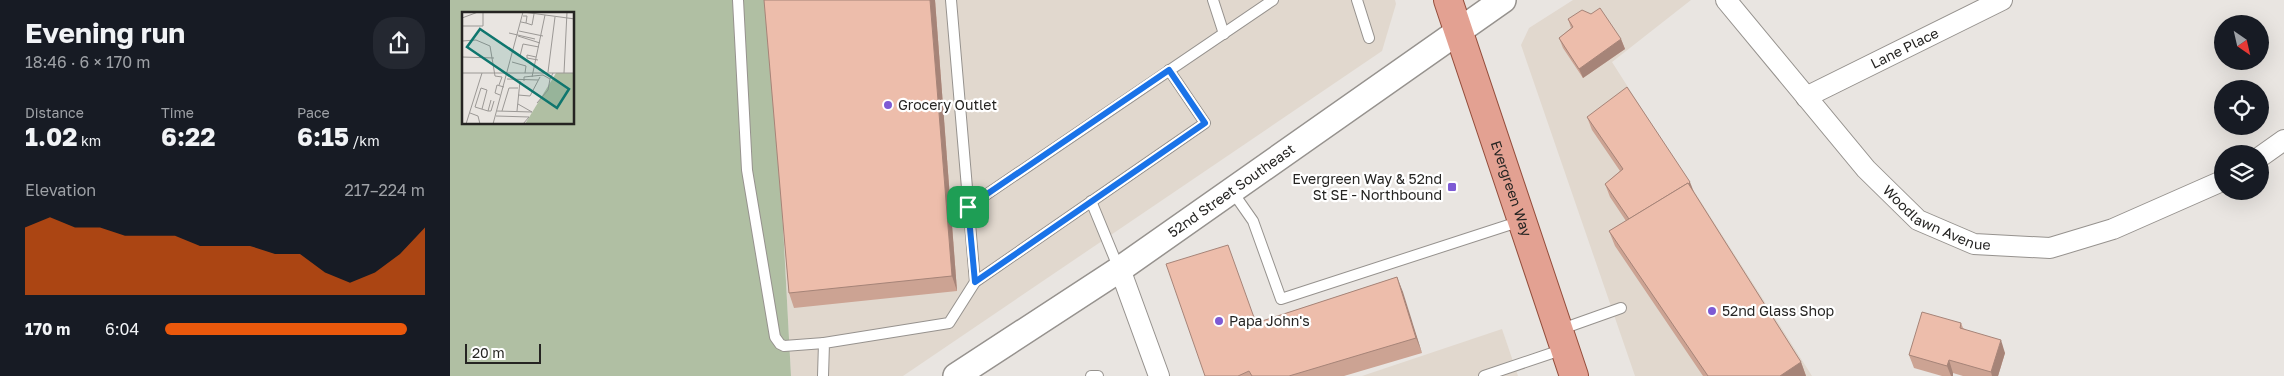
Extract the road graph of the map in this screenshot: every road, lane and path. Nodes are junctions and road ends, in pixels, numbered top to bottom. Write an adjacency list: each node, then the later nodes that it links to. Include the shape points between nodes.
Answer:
1 (738, 0): 26 (lane, via 747,170 776,337 784,346)
2 (951, 0): 20 (lane)
3 (1213, 0): 11 (lane)
4 (1273, 0): 11 (lane)
5 (1357, 0): 12 (lane)
6 (1448, 0): 10 (main road, Evergreen Way)
7 (1503, 0): 10 (street, 52nd Street Southeast)
8 (1726, 0): 14 (street, Woodlawn Avenue)
9 (2002, 0): 14 (street, Lane Place)
10 (1458, 31): 18 (street, 52nd Street Southeast); 21 (main road, Evergreen Way)
11 (1224, 34): 13 (lane)
12 (1369, 38)
13 (1169, 70): 19 (lane, via 1205,123); 20 (lane)
14 (1806, 98): 17 (street, Woodlawn Avenue, via 1866,169 1918,220 1974,244 2050,248 2113,229)
15 (2284, 140): 16 (street)
16 (2269, 151)
17 (2214, 185)
18 (1232, 190): 21 (lane, via 1253,221 1281,299); 22 (street, 52nd Street Southeast)
19 (1091, 201): 22 (lane); 23 (lane)
20 (968, 207): 23 (lane)
21 (1522, 221): 25 (main road, Evergreen Way)
22 (1120, 270): 28 (street, 52nd Street Southeast); 31 (street)
23 (975, 282): 26 (lane, via 949,323)
24 (1621, 308): 25 (lane)
25 (1562, 339): 32 (lane); 33 (main road, Evergreen Way)
26 (824, 343): 27 (lane)
27 (823, 376)
28 (956, 376)
29 (1091, 376): 30 (lane)
30 (1098, 376)
31 (1158, 376)
32 (1484, 376)
33 (1574, 376)

